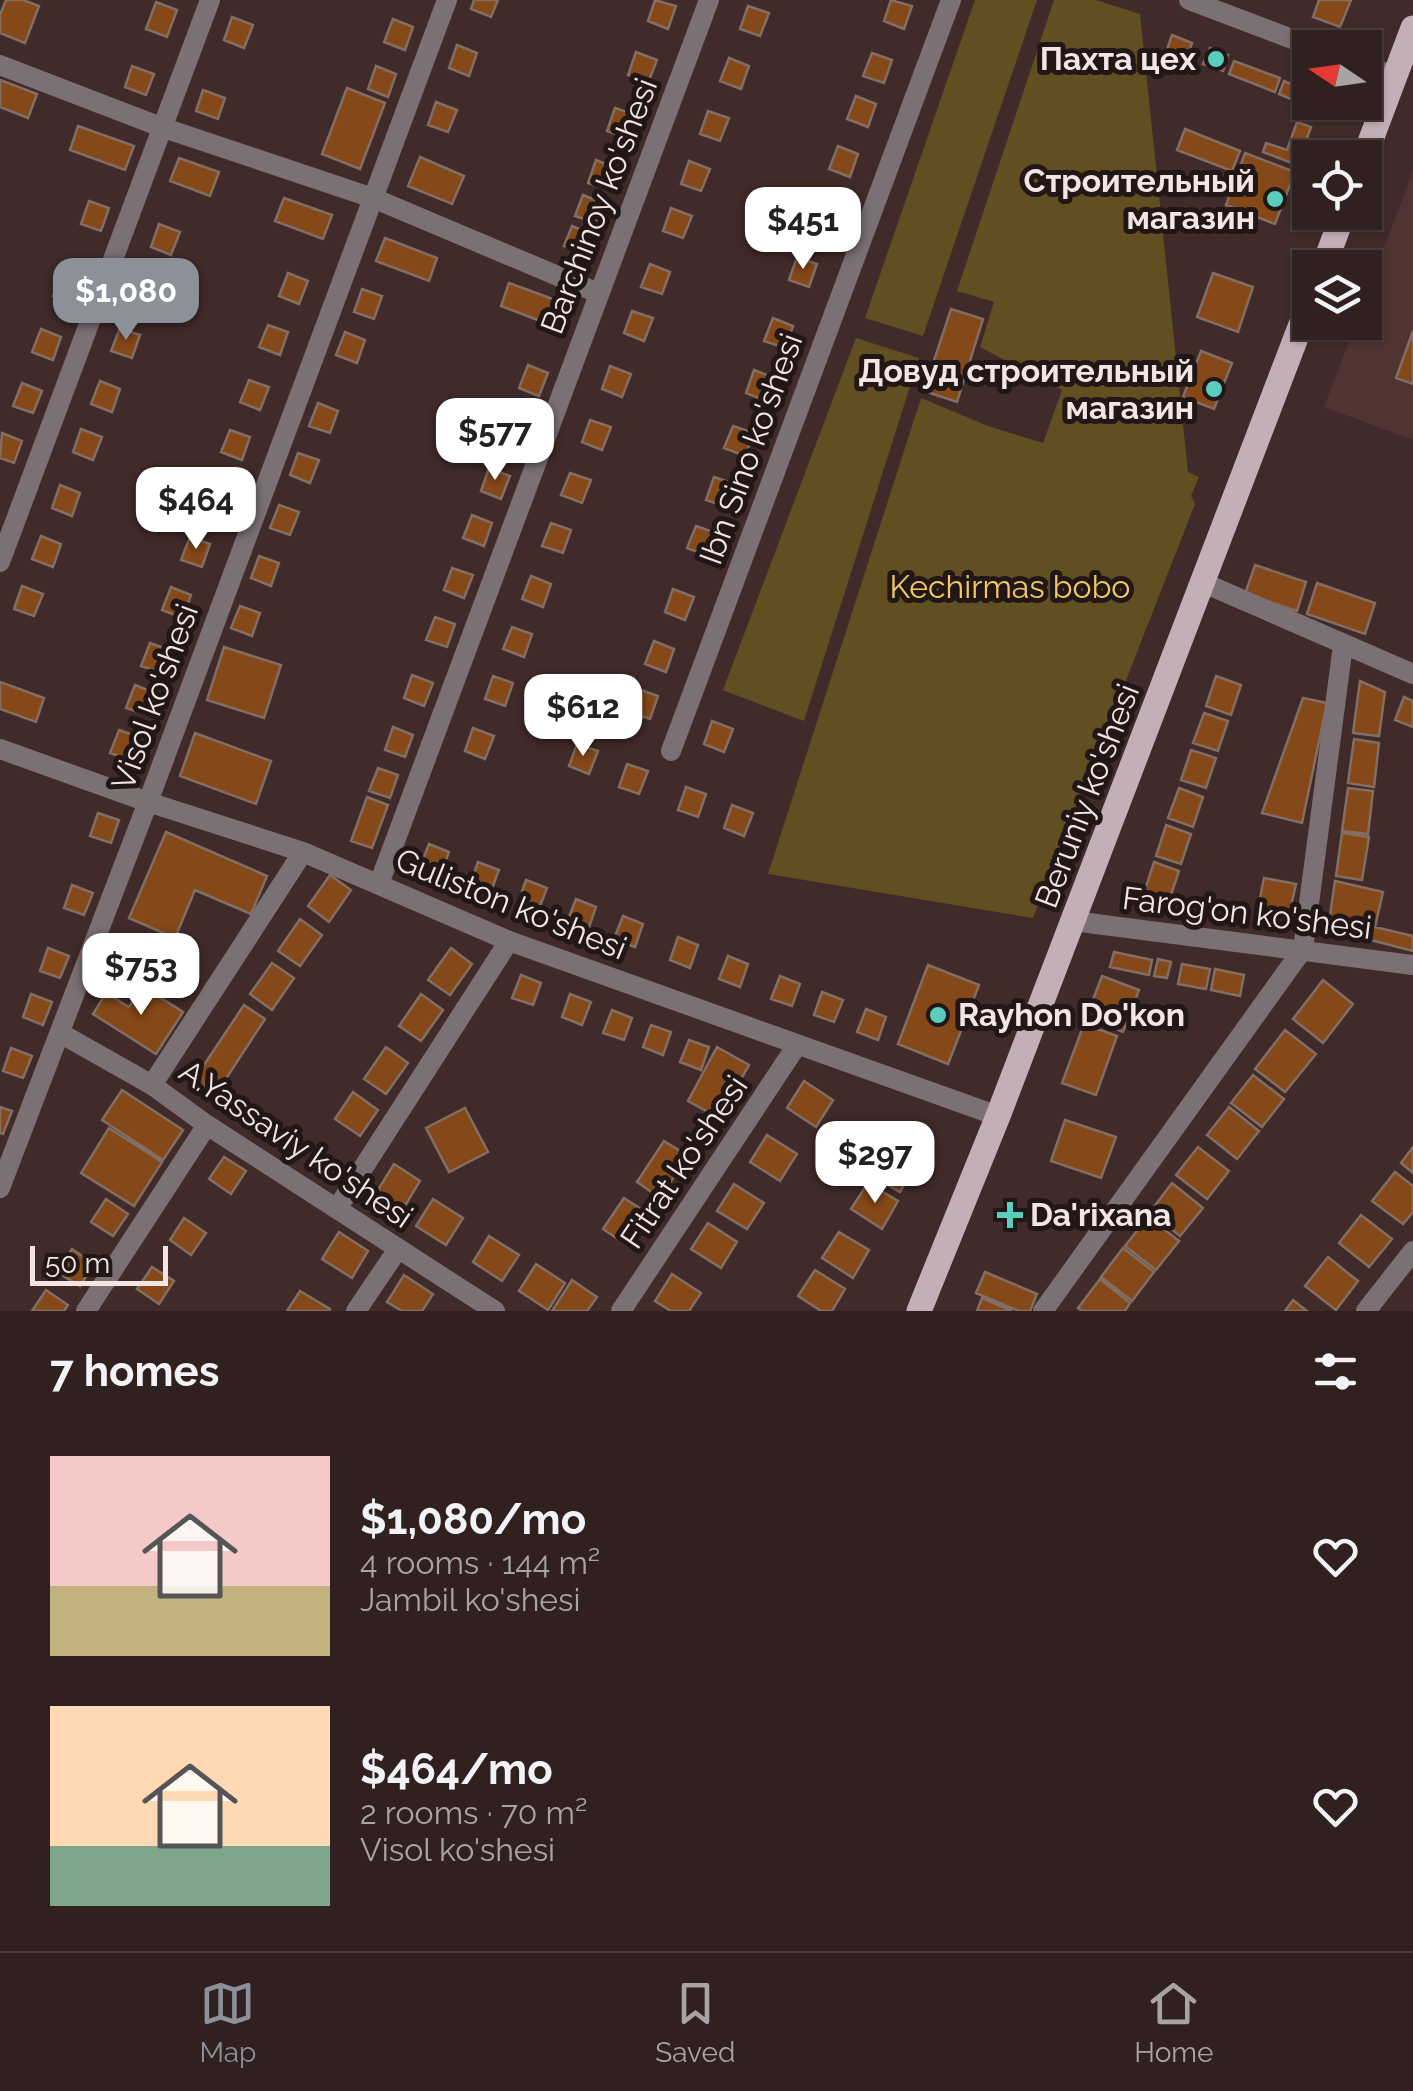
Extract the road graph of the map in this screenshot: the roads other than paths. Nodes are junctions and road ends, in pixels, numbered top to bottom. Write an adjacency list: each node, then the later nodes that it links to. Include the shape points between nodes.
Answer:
1 (210, 0): 11 (street)
2 (447, 0): 13 (street, Visol ko'shesi)
3 (709, 0): 14 (street, Barchinoy ko'shesi)
4 (951, 0): 21 (street, Ibn Sino ko'shesi)
5 (1189, 0): 7 (street)
6 (1413, 28): 10 (main road)
7 (1292, 39)
8 (0, 64): 11 (street)
9 (1382, 72): 10 (street)
10 (1395, 76): 12 (main road)
11 (161, 127): 13 (street); 16 (street)
12 (1371, 140)
13 (372, 198): 14 (street); 22 (street, Visol ko'shesi)
14 (598, 293): 24 (street, Barchinoy ko'shesi)
15 (1296, 340): 17 (main road, Beruniy ko'shesi)
16 (0, 562)
17 (1204, 584): 18 (street); 25 (main road, Beruniy ko'shesi)
18 (1344, 646): 19 (street); 27 (street)
19 (1413, 674)
20 (0, 749): 22 (street, Guliston ko'shesi)
21 (671, 751)
22 (148, 802): 23 (street, Guliston ko'shesi); 29 (street, Visol ko'shesi)
23 (303, 852): 24 (street, Guliston ko'shesi); 31 (street)
24 (380, 884): 26 (street, Guliston ko'shesi)
25 (1074, 921): 27 (street, Farog'on ko'shesi); 32 (main road, Beruniy ko'shesi)
26 (510, 940): 30 (street, Guliston ko'shesi); 35 (street)
27 (1303, 949): 28 (street, Farog'on ko'shesi); 43 (street)
28 (1413, 965)
29 (60, 1033): 31 (street, A.Yassaviy ko'shesi); 34 (street, Visol ko'shesi)
30 (797, 1045): 32 (street, Guliston ko'shesi); 41 (street, Fitrat ko'shesi)
31 (152, 1085): 33 (street, A.Yassaviy ko'shesi)
32 (998, 1116): 42 (main road, Beruniy ko'shesi)
33 (206, 1125): 35 (street, A.Yassaviy ko'shesi); 38 (street)
34 (0, 1188)
35 (338, 1207): 36 (street, A.Yassaviy ko'shesi)
36 (398, 1249): 39 (street); 40 (street, A.Yassaviy ko'shesi)
37 (1413, 1251): 44 (street)
38 (86, 1311)
39 (356, 1311)
40 (495, 1311)
41 (621, 1311)
42 (918, 1311)
43 (1044, 1311)
44 (1366, 1311)

